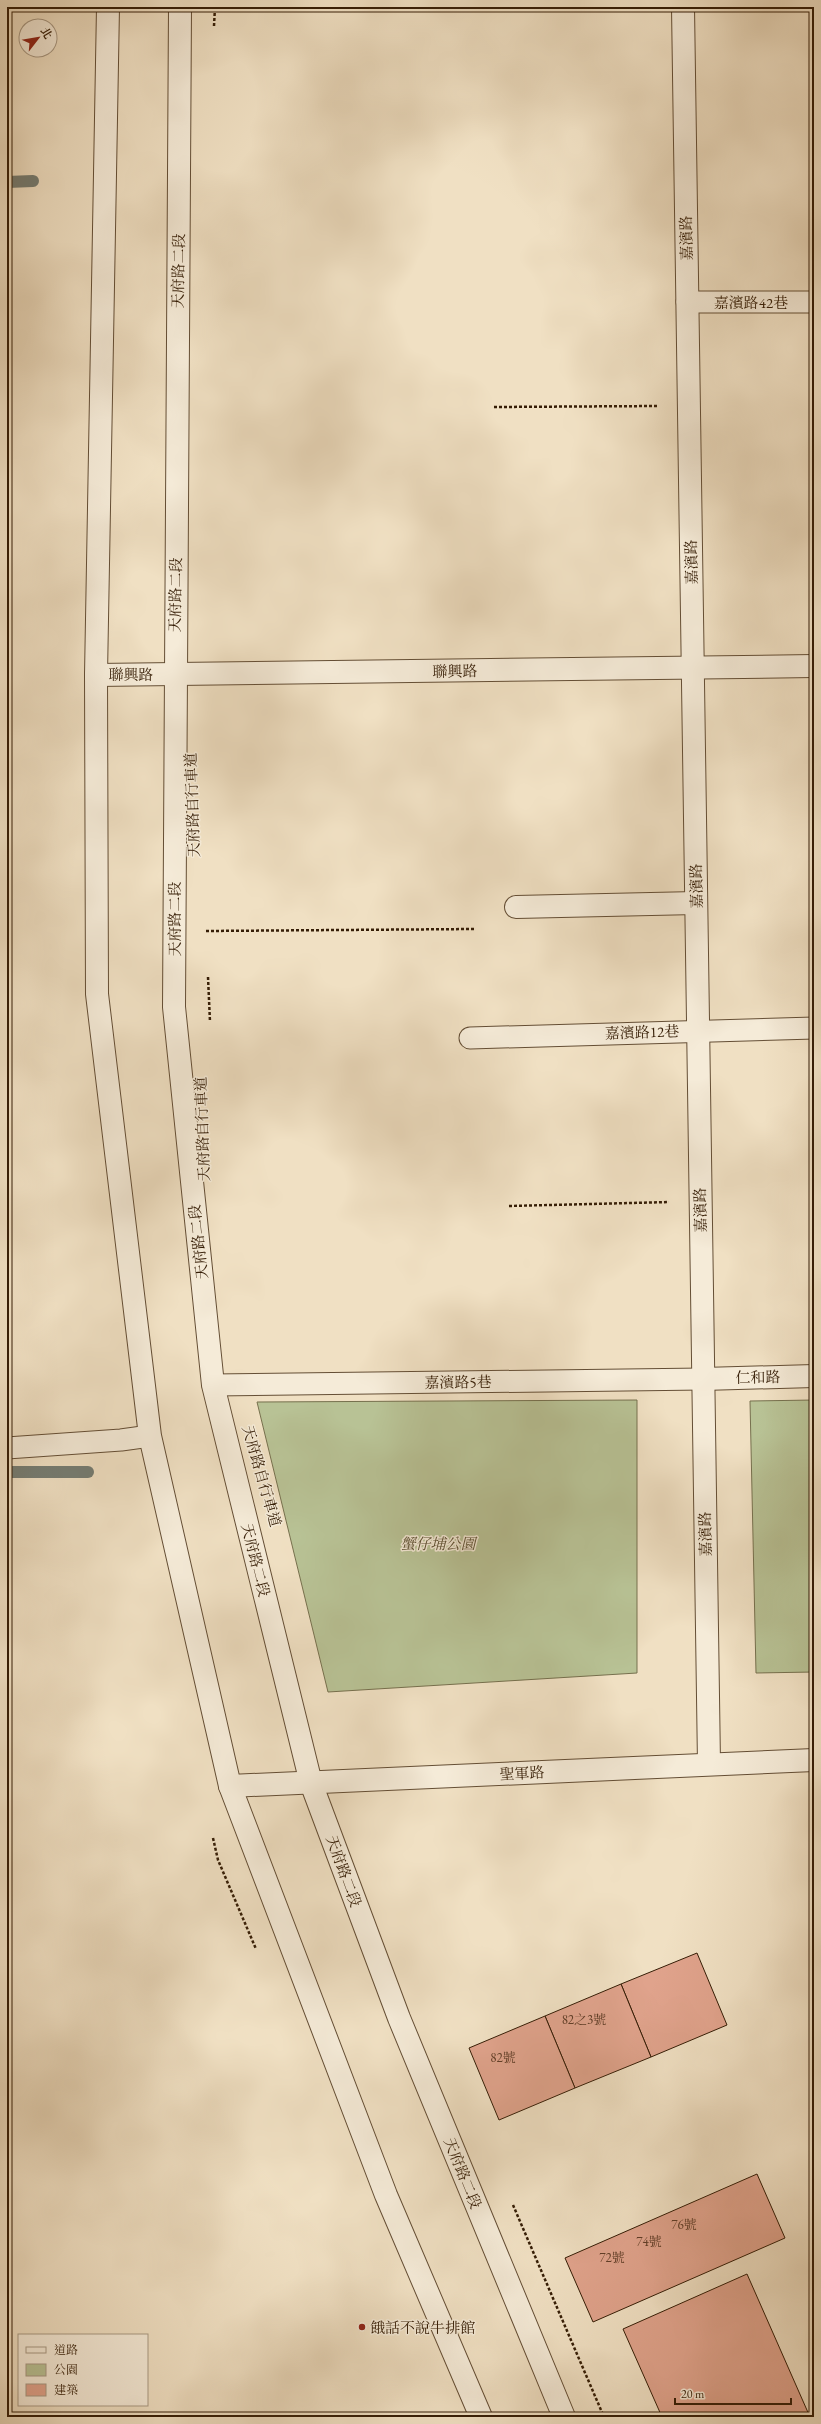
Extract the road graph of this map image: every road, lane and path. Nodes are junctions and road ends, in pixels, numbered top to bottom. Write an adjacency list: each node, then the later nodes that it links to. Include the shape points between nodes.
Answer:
1 (108, 7): 11 (street)
2 (180, 7): 10 (street, 天府路二段)
3 (683, 7): 4 (street, 嘉濱路)
4 (687, 302): 5 (lane, 嘉濱路42巷); 6 (street, 嘉濱路)
5 (814, 302)
6 (689, 405): 7 (path); 9 (street, 嘉濱路)
7 (494, 407)
8 (814, 666): 9 (street, 聯興路)
9 (692, 668): 10 (street, 聯興路); 12 (street, 嘉濱路)
10 (174, 674): 11 (street, 聯興路); 17 (street, 天府路二段)
11 (96, 675): 29 (street, via 98,994)
12 (696, 902): 13 (street); 22 (street, 嘉濱路)
13 (516, 906)
14 (207, 923): 16 (path)
15 (475, 929): 16 (path)
16 (207, 931): 17 (path); 18 (path)
17 (174, 932): 28 (street, 天府路二段, via 174,1007)
18 (207, 938)
19 (208, 970): 20 (path)
20 (210, 1025)
21 (814, 1028): 22 (lane, 嘉濱路12巷)
22 (698, 1030): 23 (lane, 嘉濱路12巷); 24 (street, 嘉濱路)
23 (470, 1038)
24 (700, 1202): 25 (path); 27 (street, 嘉濱路)
25 (509, 1206)
26 (814, 1376): 27 (street, 仁和路)
27 (703, 1379): 28 (lane, 嘉濱路5巷); 32 (street, 嘉濱路)
28 (213, 1385): 33 (street, 天府路二段)
29 (150, 1436): 30 (lane); 34 (street)
30 (7, 1448)
31 (814, 1760): 32 (street, 聖軍路)
32 (708, 1764): 33 (street, 聖軍路)
33 (311, 1783): 34 (street, 聖軍路); 36 (street, 天府路二段, via 399,2018)
34 (230, 1786): 35 (street, via 386,2195)
35 (482, 2417)
36 (564, 2417)

